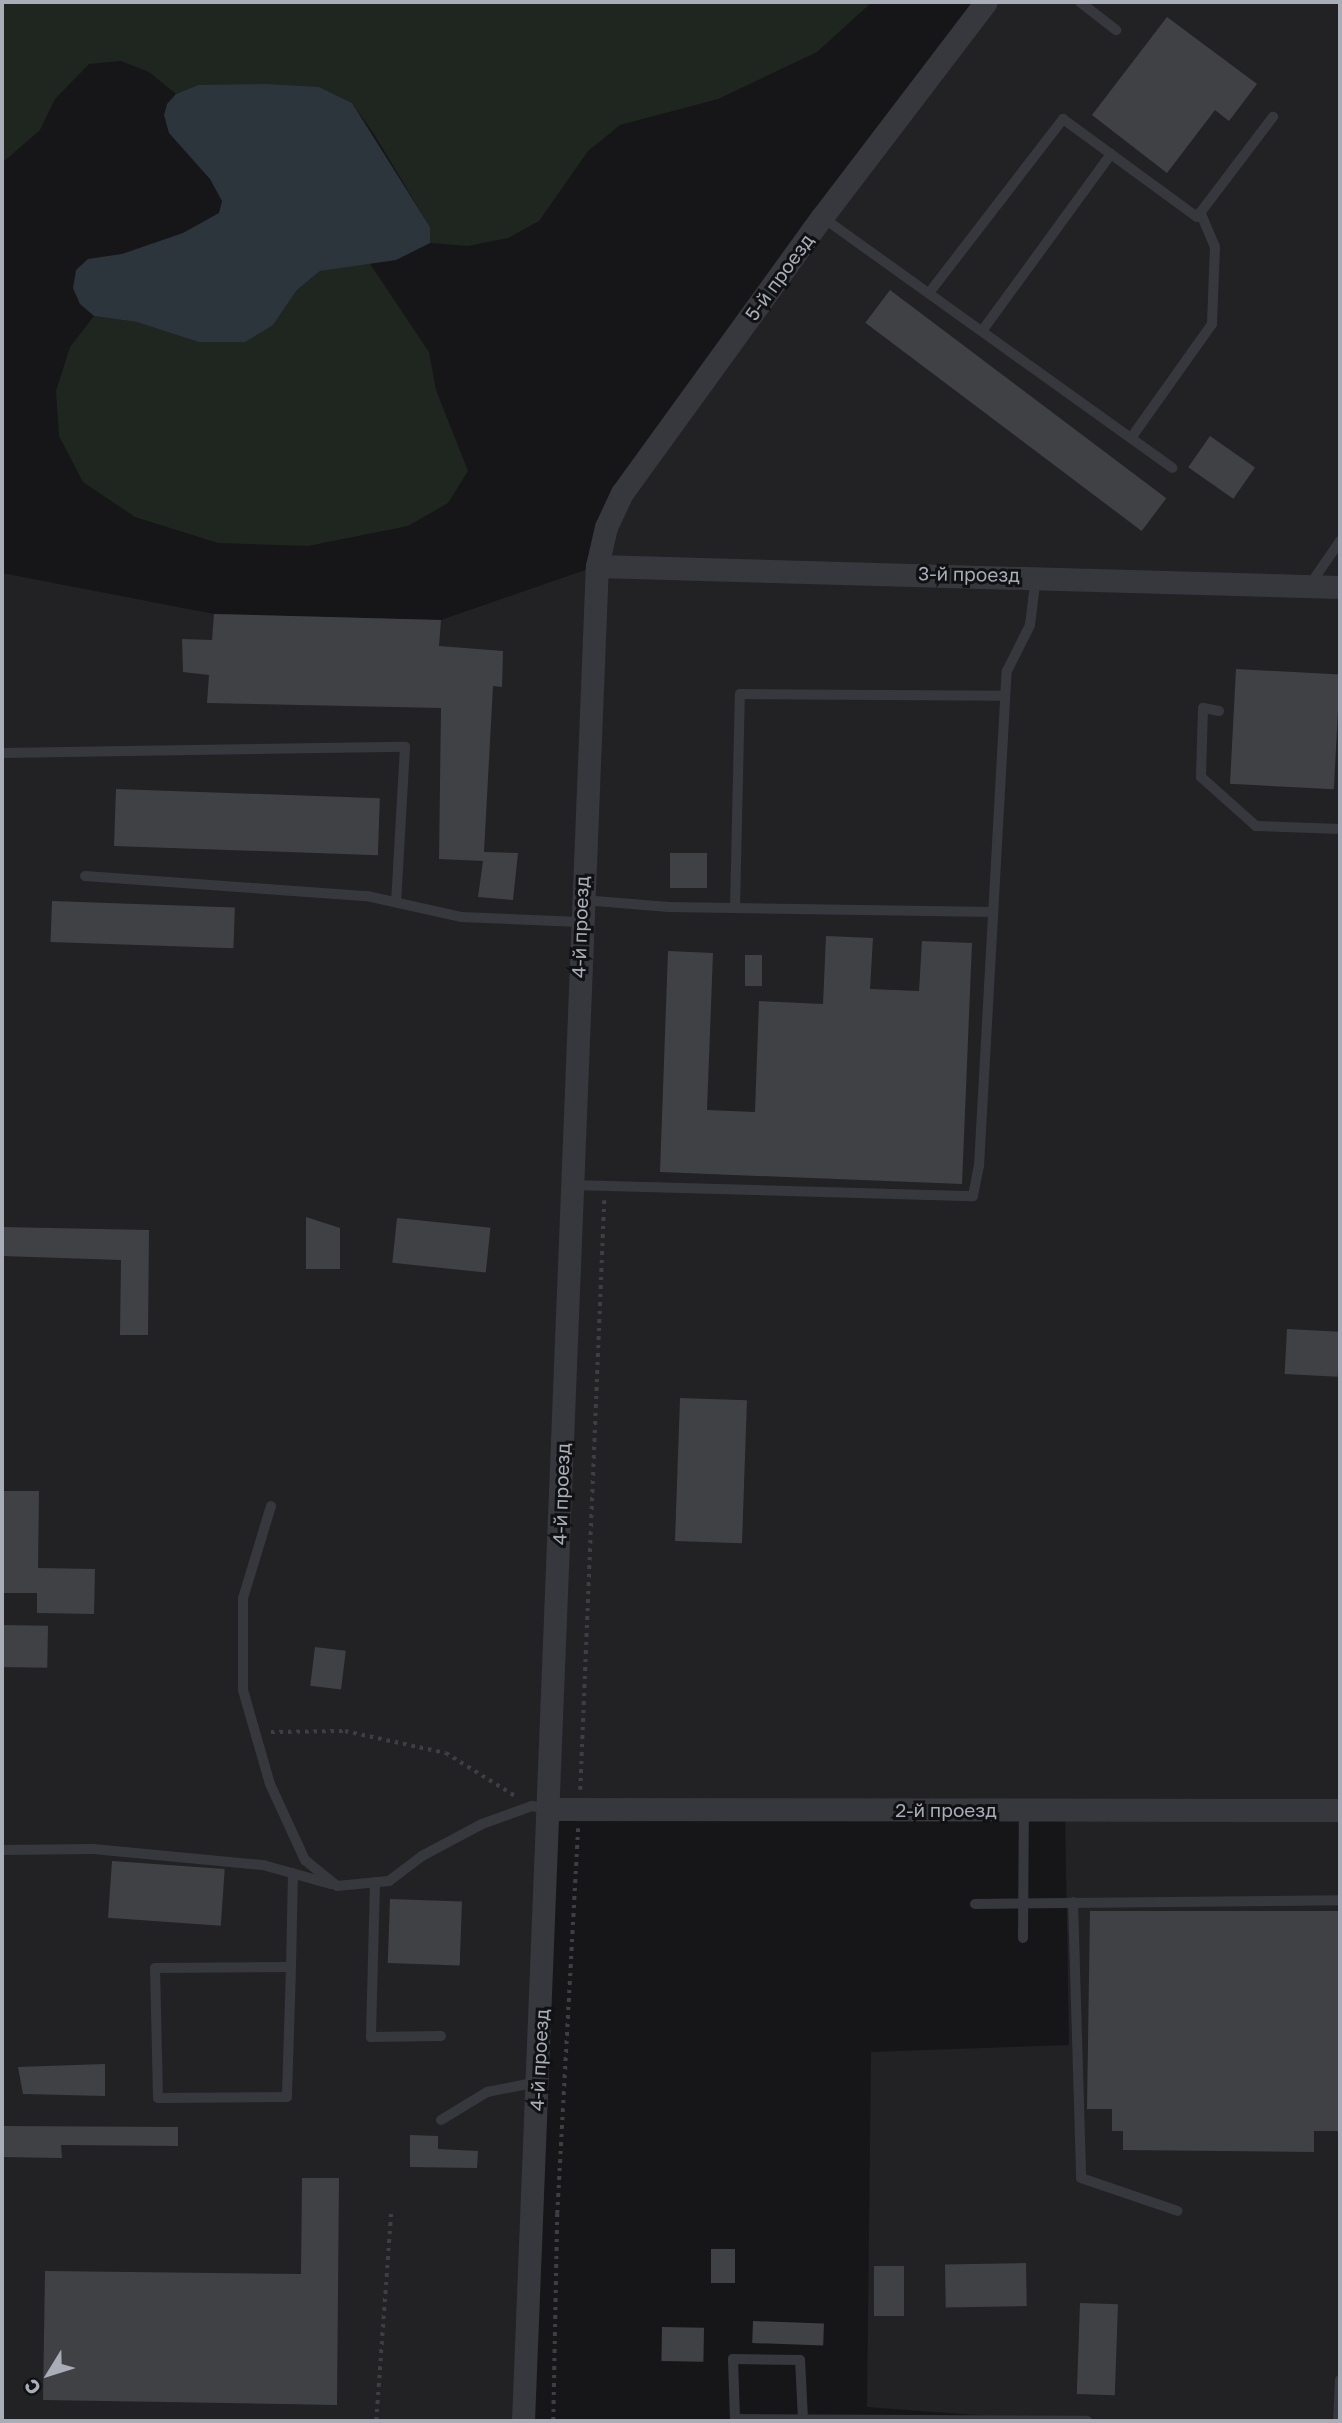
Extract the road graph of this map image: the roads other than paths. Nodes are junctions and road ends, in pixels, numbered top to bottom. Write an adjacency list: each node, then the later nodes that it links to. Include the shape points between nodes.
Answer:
1 (986, 2): 7 (street, 5-й проезд)
2 (1080, 2): 3 (lane)
3 (1116, 30)
4 (1273, 117): 6 (lane)
5 (1111, 154): 6 (lane, via 1197,217); 8 (lane, via 1063,119); 9 (lane)
6 (1200, 212): 10 (lane, via 1215,247 1212,324)
7 (822, 217): 8 (lane); 13 (street, 5-й проезд, via 622,493 606,527)
8 (929, 293): 9 (lane)
9 (982, 331): 10 (lane)
10 (1131, 438): 11 (lane)
11 (1171, 468)
12 (1340, 541): 15 (lane)
13 (597, 566): 14 (street, 3-й проезд); 24 (street, 4-й проезд)
14 (1035, 576): 15 (street, 3-й проезд); 17 (lane, via 1030,625 1007,671)
15 (1309, 586): 16 (street, 3-й проезд)
16 (1340, 587)
17 (1005, 696): 23 (lane, via 740,694); 25 (lane)
18 (1219, 711): 20 (lane, via 1203,708 1201,777 1256,825)
19 (2, 753): 22 (lane, via 405,747)
20 (1340, 829)
21 (85, 876): 22 (lane, via 367,896)
22 (396, 902): 24 (lane, via 461,917)
23 (735, 908): 24 (lane); 25 (lane)
24 (580, 911): 26 (street, 4-й проезд)
25 (993, 912): 26 (lane, via 979,1166 973,1196)
26 (572, 1185): 28 (street, 4-й проезд)
27 (271, 1506): 34 (lane, via 243,1598 243,1690 270,1784 304,1860)
28 (541, 1807): 29 (street, 2-й проезд); 33 (lane, via 482,1824 422,1856 389,1881); 42 (street, 4-й проезд)
29 (1024, 1810): 30 (street, 2-й проезд); 36 (lane)
30 (1340, 1810)
31 (2, 1850): 32 (lane, via 93,1849 263,1865)
32 (293, 1874): 34 (lane); 40 (lane)
33 (375, 1882): 34 (lane); 41 (lane, via 372,2037)
34 (337, 1886)
35 (1340, 1900): 37 (lane)
36 (1023, 1902): 37 (lane); 38 (lane); 39 (lane)
37 (1073, 1902): 44 (lane, via 1081,2178)
38 (975, 1904)
39 (1023, 1938)
40 (291, 1967): 40 (lane, via 155,1968 159,2098 287,2097)
41 (441, 2036)
42 (539, 2081): 43 (lane, via 487,2092); 47 (street, 4-й проезд)
43 (441, 2120)
44 (1178, 2211)
45 (1340, 2380): 49 (lane)
46 (803, 2419): 46 (lane, via 735,2419 733,2359 800,2360); 48 (lane)
47 (523, 2421)
48 (1087, 2421)
49 (1338, 2421)

